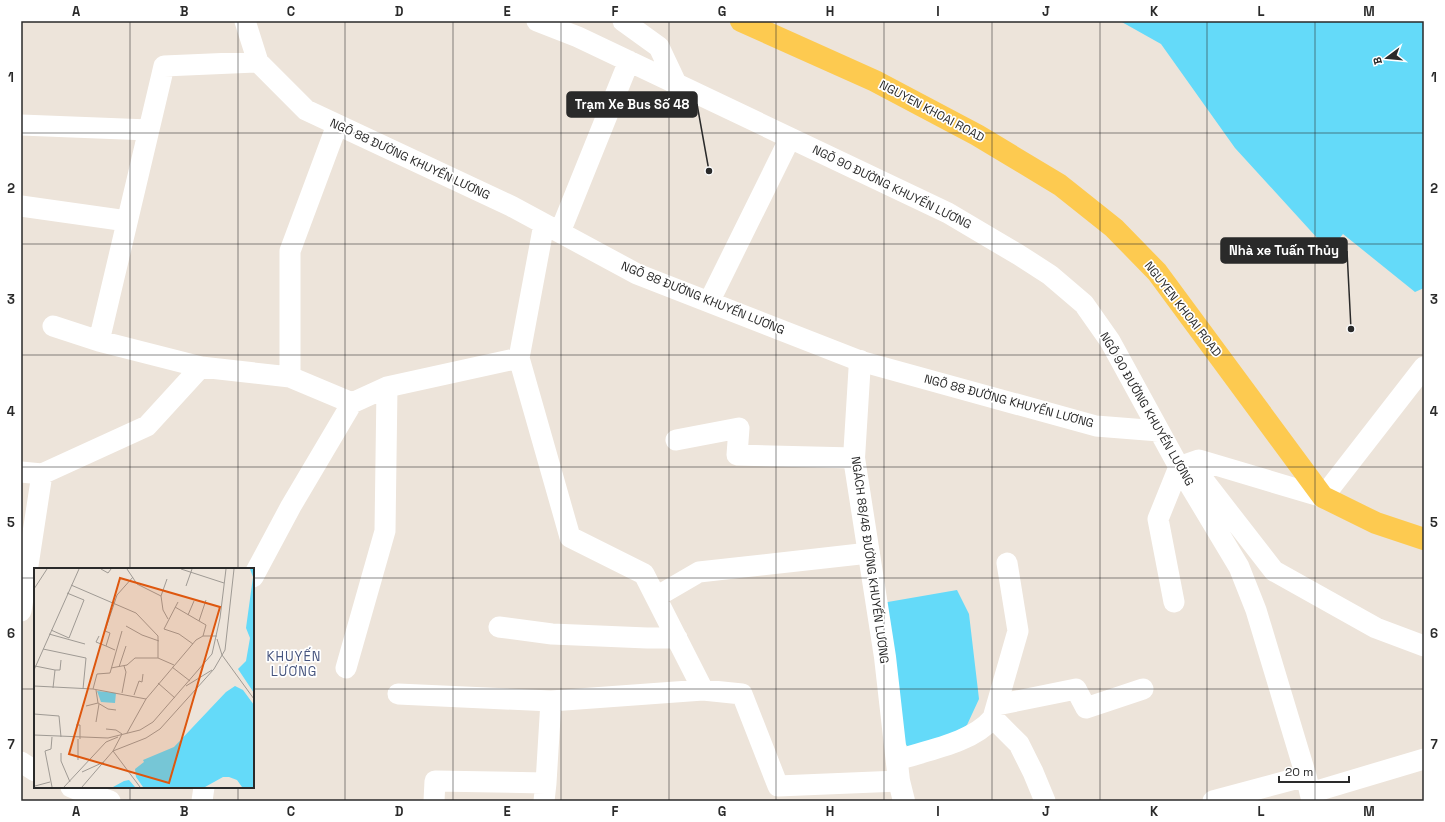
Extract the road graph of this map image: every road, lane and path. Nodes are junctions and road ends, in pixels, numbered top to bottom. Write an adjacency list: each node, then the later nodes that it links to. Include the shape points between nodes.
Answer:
1 (244, 21): 6 (street, NGÕ 88 ĐƯỜNG KHUYẾN LƯƠNG)
2 (536, 21): 5 (street, NGÕ 90 ĐƯỜNG KHUYẾN LƯƠNG)
3 (623, 21): 7 (street, via 659,47)
4 (741, 21): 31 (main road, NGUYEN KHOAI ROAD, via 875,81 977,135 1060,184 1114,228 1157,272)
5 (629, 61): 7 (street, NGÕ 90 ĐƯỜNG KHUYẾN LƯƠNG); 14 (street)
6 (258, 62): 9 (street, NGÕ 88 ĐƯỜNG KHUYẾN LƯƠNG, via 306,110); 10 (street, via 164,66)
7 (676, 84): 11 (street, NGÕ 90 ĐƯỜNG KHUYẾN LƯƠNG)
8 (21, 125): 10 (street)
9 (337, 125): 14 (street, NGÕ 88 ĐƯỜNG KHUYẾN LƯƠNG, via 511,206); 22 (street, via 290,251)
10 (148, 130): 13 (street)
11 (790, 138): 15 (street); 25 (street, NGÕ 90 ĐƯỜNG KHUYẾN LƯƠNG, via 948,213 1050,275 1084,304 1110,341)
12 (21, 206): 13 (street)
13 (127, 221): 17 (street)
14 (552, 228): 15 (street, NGÕ 88 ĐƯỜNG KHUYẾN LƯƠNG, via 637,274); 18 (street)
15 (709, 302): 19 (street, NGÕ 88 ĐƯỜNG KHUYẾN LƯƠNG)
16 (53, 326): 17 (street)
17 (99, 341): 20 (street)
18 (519, 358): 23 (street); 36 (street, via 570,537 644,574)
19 (860, 361): 25 (street, NGÕ 88 ĐƯỜNG KHUYẾN LƯƠNG, via 1096,426); 27 (street, NGÁCH 88/46 ĐƯỜNG KHUYẾN LƯƠNG)
20 (201, 367): 22 (street); 30 (street, via 147,426)
21 (1424, 367): 31 (street)
22 (290, 377): 24 (street)
23 (387, 387): 24 (street); 42 (street, via 385,532)
24 (352, 403): 35 (street, via 291,506)
25 (1159, 431): 28 (street, NGÕ 90 ĐƯỜNG KHUYẾN LƯƠNG)
26 (676, 440): 27 (street, via 739,428 737,455)
27 (854, 458): 33 (street, NGÁCH 88/46 ĐƯỜNG KHUYẾN LƯƠNG)
28 (1179, 467): 31 (street, via 1199,460); 37 (street, via 1158,519); 41 (street, via 1201,477 1274,571 1376,628); 54 (street, NGÕ 90 ĐƯỜNG KHUYẾN LƯƠNG, via 1239,567 1256,610)
29 (21, 472): 30 (street)
30 (42, 474): 38 (street)
31 (1323, 497): 32 (main road, NGUYEN KHOAI ROAD, via 1376,523)
32 (1423, 539)
33 (869, 553): 36 (street, via 699,572); 49 (street, NGÁCH 88/46 ĐƯỜNG KHUYẾN LƯƠNG)
34 (1007, 563): 47 (street, via 1018,631)
35 (254, 575)
36 (656, 597): 40 (street)
37 (1174, 602)
38 (21, 611)
39 (499, 627): 40 (street, via 552,634)
40 (677, 638): 44 (street)
41 (1424, 646)
42 (346, 668)
43 (1143, 688): 47 (street, via 1086,708 1076,688)
44 (703, 690): 46 (street); 55 (street, via 742,694 778,786)
45 (398, 694): 46 (street)
46 (551, 701): 56 (street)
47 (995, 711): 49 (street, via 988,724 967,737); 60 (street, via 1019,744)
48 (1424, 758): 54 (street)
49 (897, 760): 55 (street, NGÁCH 88/46 ĐƯỜNG KHUYẾN LƯƠNG)
50 (21, 762): 51 (street)
51 (34, 770)
52 (74, 788): 57 (street)
53 (204, 788): 58 (street)
54 (1309, 790): 61 (street)
55 (902, 791)
56 (545, 792): 59 (street, via 435,781)
57 (110, 801)
58 (202, 801)
59 (434, 801)
60 (1045, 801)
61 (1214, 801)

